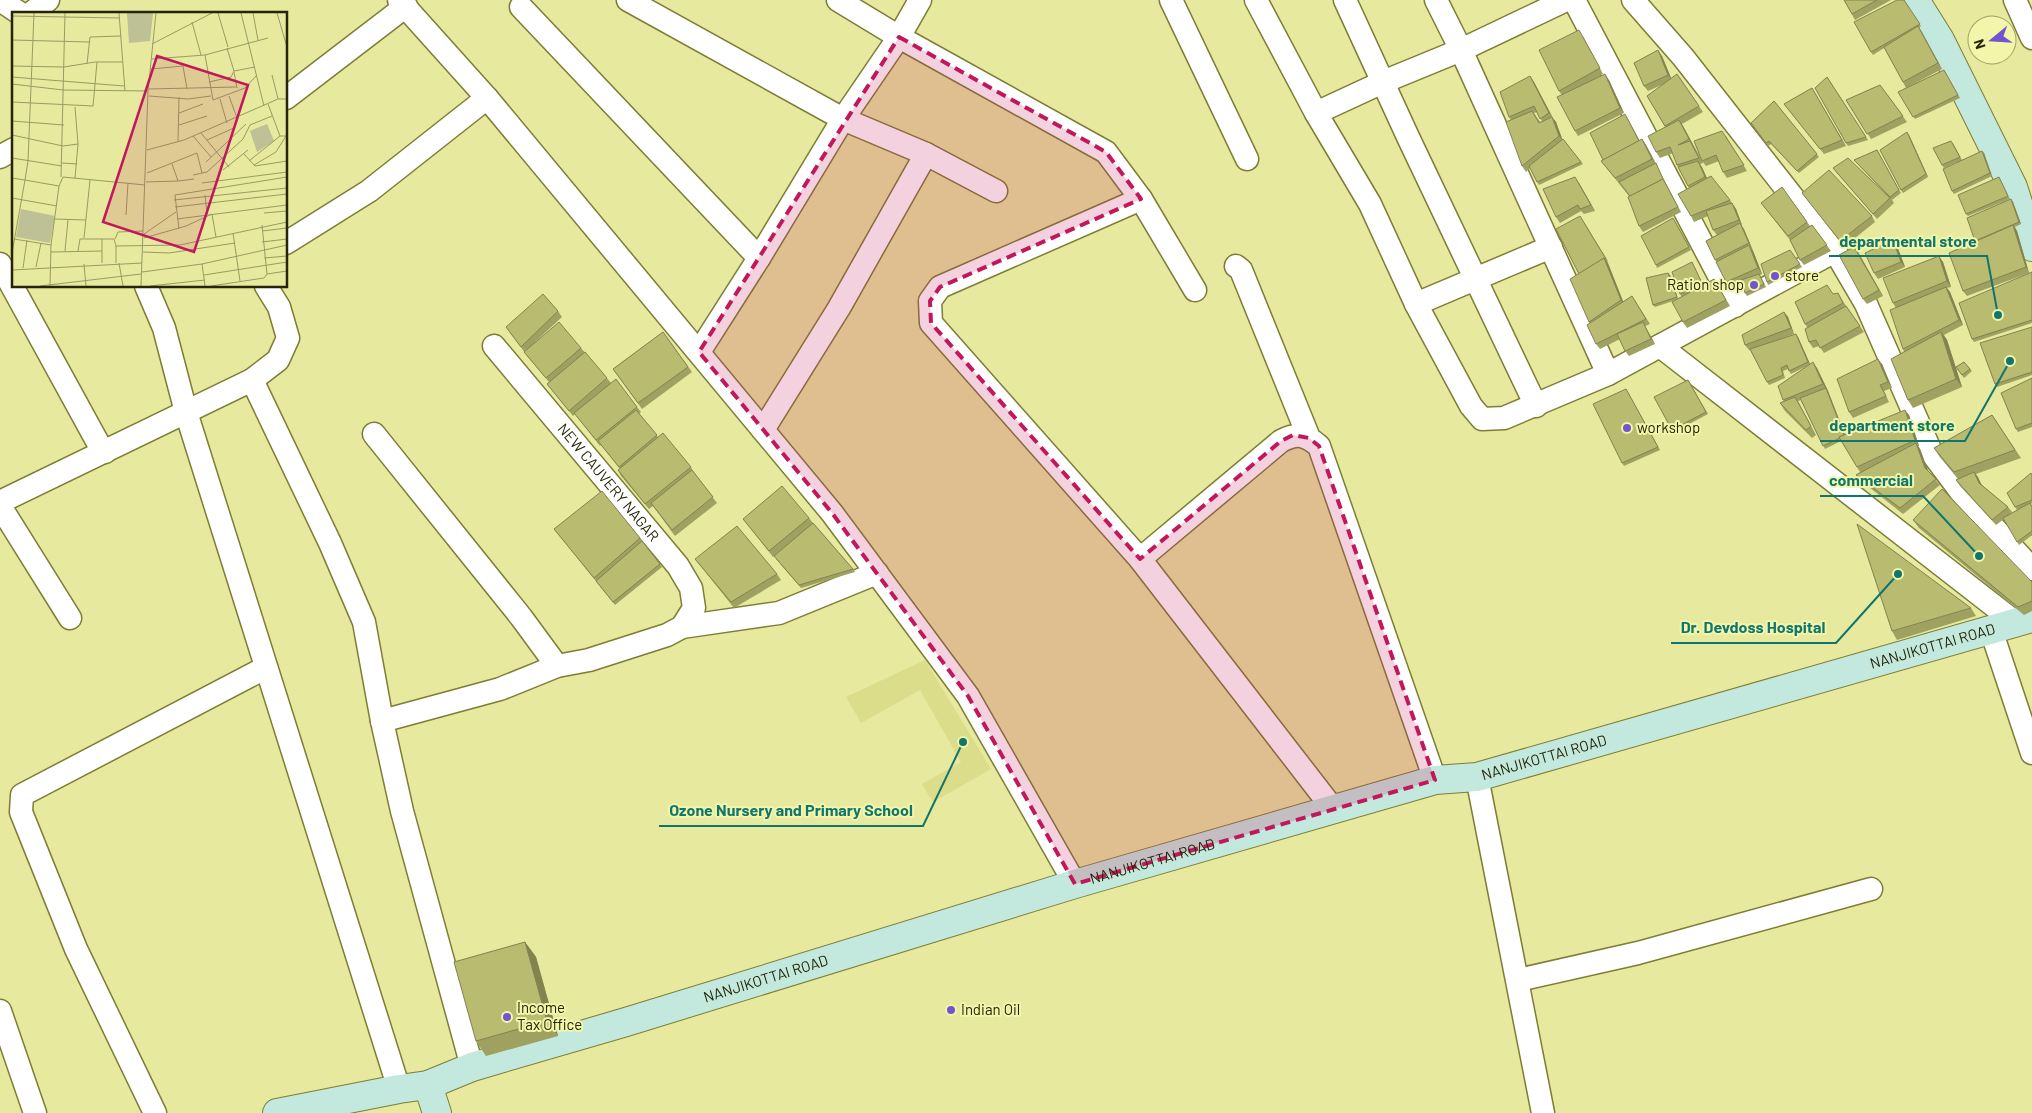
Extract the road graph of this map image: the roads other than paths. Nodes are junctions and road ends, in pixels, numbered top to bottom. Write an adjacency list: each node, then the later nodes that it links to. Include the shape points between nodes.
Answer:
1 (0, 0): 17 (street)
2 (48, 0): 18 (street)
3 (628, 0): 26 (street)
4 (838, 0): 19 (street)
5 (920, 0): 19 (street)
6 (1171, 0): 30 (street)
7 (1256, 0): 25 (street)
8 (1345, 0): 22 (street)
9 (1436, 0): 21 (street)
10 (1566, 0): 21 (street)
11 (1574, 0): 47 (street)
12 (1633, 0): 36 (street, via 1683,57)
13 (1915, 0): 35 (main road, via 1940,40 2013,187)
14 (2015, 0): 20 (street)
15 (402, 3): 23 (street); 24 (street)
16 (521, 7): 37 (street)
17 (18, 12)
18 (33, 12)
19 (898, 37): 26 (street); 32 (street, via 1106,152)
20 (2032, 38)
21 (1461, 50): 22 (street); 34 (street)
22 (1383, 82): 25 (street); 40 (street)
23 (288, 96)
24 (487, 98): 33 (street, via 368,191); 50 (street)
25 (1316, 113): 46 (street, via 1370,204)
26 (843, 119): 28 (street); 37 (street)
27 (12, 150): 29 (street)
28 (926, 154): 31 (street); 55 (street, via 839,308)
29 (0, 157)
30 (1247, 159)
31 (996, 191)
32 (1141, 199): 45 (street); 61 (street, via 940,287 930,301 931,323)
33 (288, 242)
34 (1551, 246): 40 (street); 51 (street)
35 (2032, 247)
36 (1835, 251): 47 (street); 62 (street, via 1866,304 1931,452 1961,492)
37 (759, 258): 50 (street)
38 (0, 264): 41 (street)
39 (1236, 266): 57 (street, via 1242,270)
40 (1475, 279): 46 (street); 53 (street)
41 (12, 286)
42 (13, 288): 58 (street)
43 (147, 288): 54 (street, via 164,328)
44 (267, 288): 52 (street, via 279,307 288,338 278,360)
45 (1195, 290)
46 (1416, 304): 53 (street, via 1470,406 1482,419 1504,418)
47 (1735, 306): 49 (street)
48 (494, 346): 66 (street, NEW CAUVERY NAGAR, via 678,566 691,588 694,608)
49 (1660, 346): 51 (street); 65 (street)
50 (698, 352): 55 (street)
51 (1608, 374): 53 (street)
52 (252, 380): 54 (street); 69 (street, via 364,622)
53 (1536, 406)
54 (186, 412): 58 (street); 68 (street)
55 (763, 430): 63 (street)
56 (374, 434): 67 (street)
57 (1309, 438): 61 (street, via 1293,435 1281,441); 72 (street, via 1319,446)
58 (104, 452): 59 (street)
59 (0, 502)
60 (0, 506): 64 (street)
61 (1140, 559): 73 (street)
62 (2032, 569)
63 (877, 573): 66 (street, via 779,613); 74 (street, via 968,696)
64 (70, 618)
65 (2013, 624): 70 (street); 71 (main road, NANJIKOTTAI ROAD)
66 (682, 627): 67 (street, via 590,660)
67 (557, 666): 69 (street, via 500,689)
68 (265, 668): 80 (street); 82 (street, via 22,794 21,812 76,949)
69 (382, 721): 78 (street, via 402,811)
70 (2032, 753)
71 (1477, 777): 72 (main road, NANJIKOTTAI ROAD); 76 (street)
72 (1436, 780): 73 (main road, NANJIKOTTAI ROAD)
73 (1334, 810): 74 (main road, NANJIKOTTAI ROAD)
74 (1075, 884): 78 (main road, NANJIKOTTAI ROAD)
75 (1871, 889): 76 (street, via 1638,953)
76 (1518, 980): 85 (street)
77 (0, 1012): 81 (street)
78 (472, 1067): 79 (main road, NANJIKOTTAI ROAD)
79 (428, 1085): 80 (main road, NANJIKOTTAI ROAD); 84 (main road)
80 (399, 1089): 83 (main road, NANJIKOTTAI ROAD)
81 (35, 1113)
82 (155, 1113)
83 (277, 1113)
84 (437, 1113)
85 (1543, 1113)

